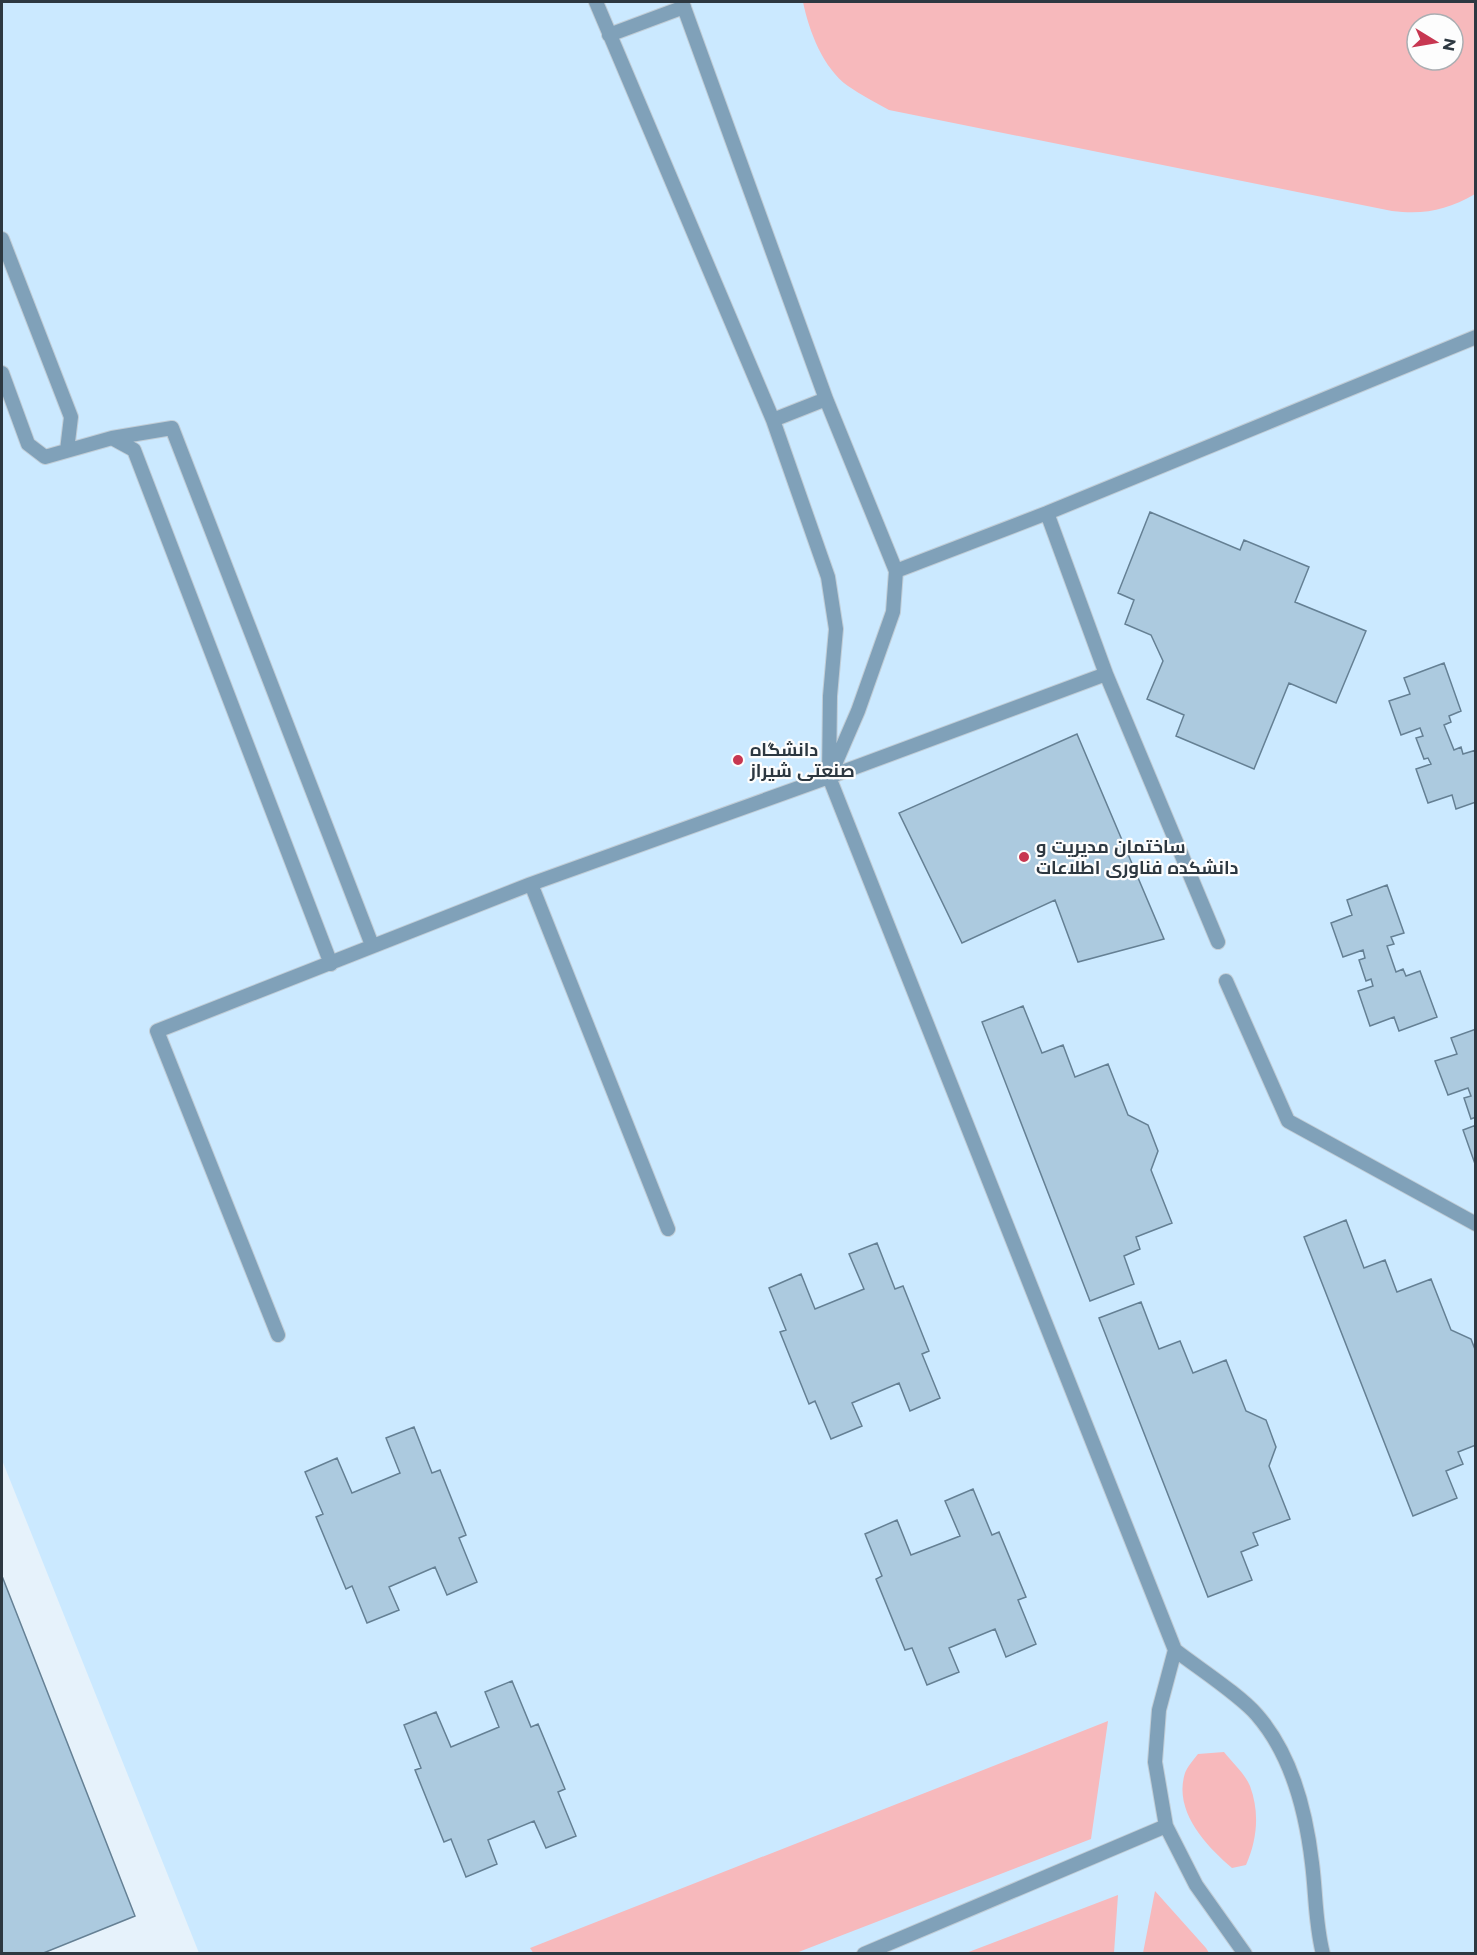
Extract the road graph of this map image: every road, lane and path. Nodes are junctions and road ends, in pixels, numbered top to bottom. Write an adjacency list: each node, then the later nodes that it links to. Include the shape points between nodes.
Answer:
1 (596, 2): 3 (lane)
2 (683, 4): 3 (lane); 7 (lane)
3 (609, 35): 8 (lane)
4 (2, 239): 10 (lane, via 71,417)
5 (1476, 337): 11 (lane)
6 (2, 372): 10 (lane, via 28,444 45,457)
7 (826, 399): 8 (lane); 12 (lane)
8 (773, 420): 14 (lane, via 828,577 836,629 830,696)
9 (112, 438): 10 (lane); 17 (lane, via 172,428); 18 (lane, via 134,450)
10 (67, 450)
11 (1047, 513): 12 (lane); 13 (lane)
12 (896, 571): 14 (lane, via 893,612)
13 (1106, 674): 14 (lane); 16 (lane)
14 (830, 777): 15 (lane); 23 (lane)
15 (531, 884): 17 (lane); 21 (lane)
16 (1218, 942)
17 (372, 945): 18 (lane)
18 (331, 964): 22 (lane, via 157,1031)
19 (1226, 981): 20 (lane, via 1288,1121)
20 (1476, 1224)
21 (668, 1229)
22 (278, 1335)
23 (1175, 1650): 24 (lane, via 1159,1710 1155,1762); 27 (lane, via 1257,1714 1281,1750 1302,1806)
24 (1167, 1827): 25 (lane); 26 (lane, via 1196,1885)
25 (864, 1953)
26 (1245, 1953)
27 (1323, 1953)

